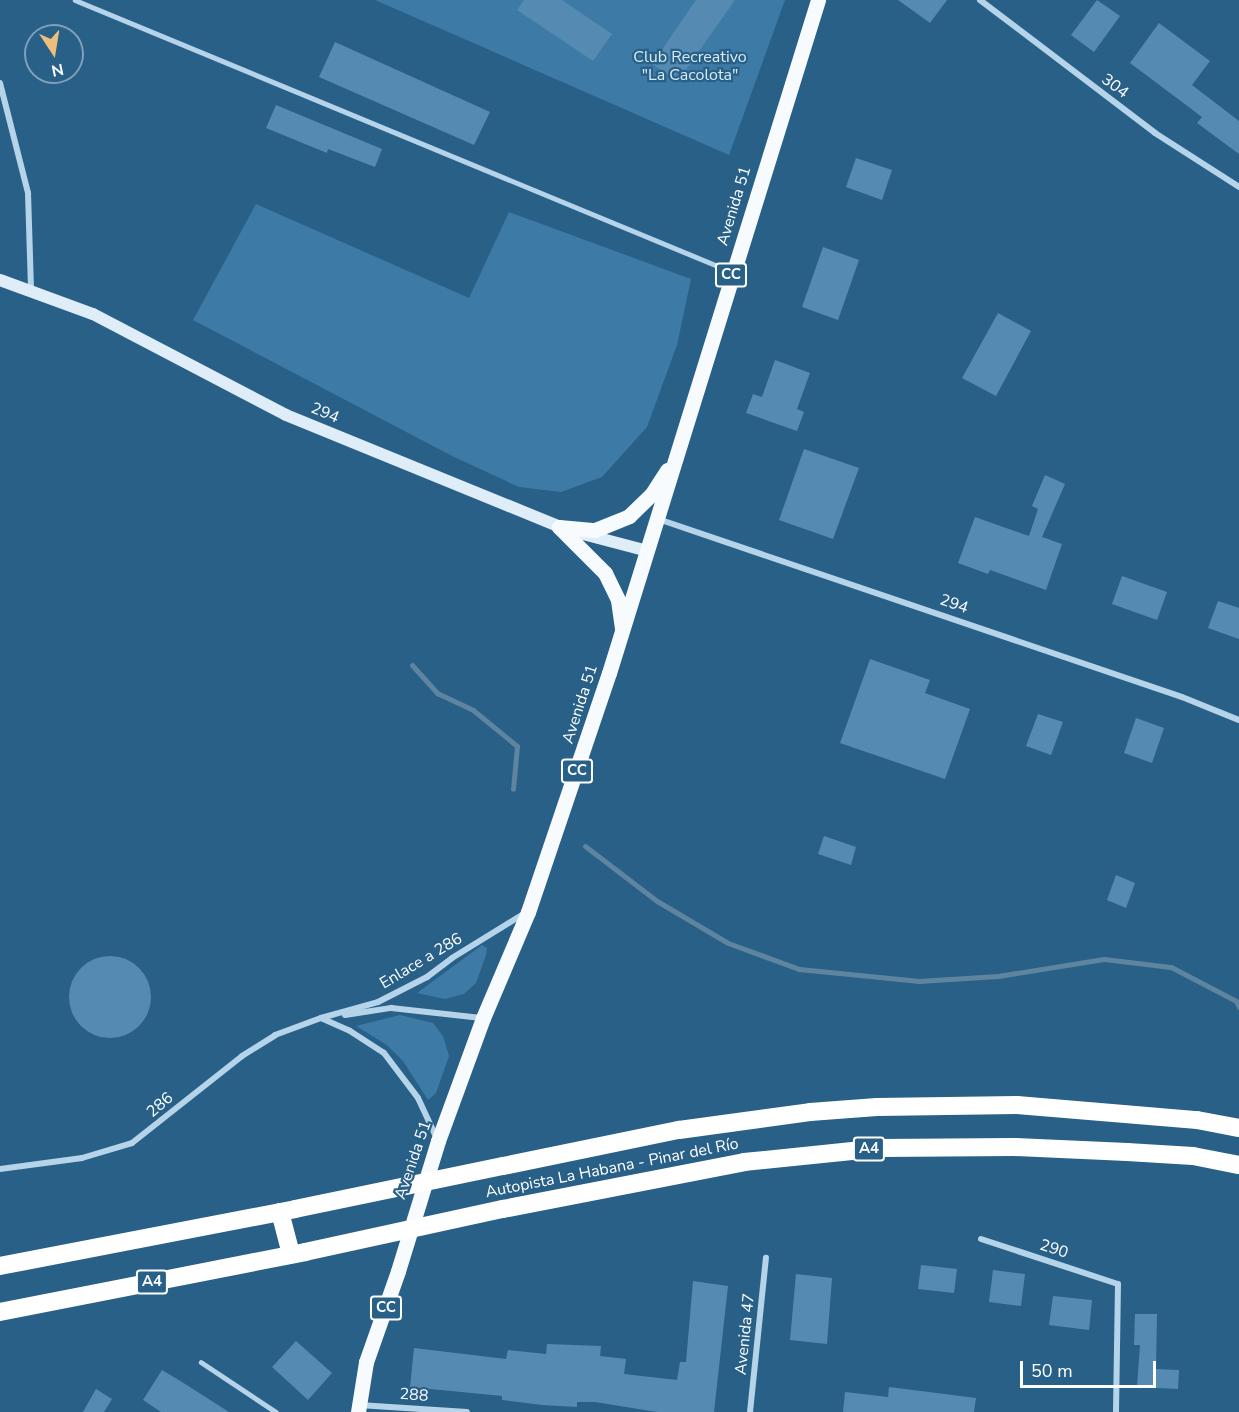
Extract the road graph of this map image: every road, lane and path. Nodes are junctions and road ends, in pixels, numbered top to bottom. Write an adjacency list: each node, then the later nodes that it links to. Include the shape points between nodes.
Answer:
1 (75, 0): 6 (lane)
2 (818, 0): 6 (main road, Avenida 51 / CC)
3 (980, 0): 5 (street, 304, via 1155,133)
4 (0, 82): 8 (street, via 28,193)
5 (1239, 187)
6 (732, 272): 9 (main road, Avenida 51 / CC)
7 (0, 280): 8 (main road, 294)
8 (31, 291): 11 (main road, 294, via 93,314 286,415)
9 (677, 455): 10 (main road, Avenida 51 / CC); 11 (main road, via 651,495 629,516 595,530)
10 (658, 519): 12 (main road, Avenida 51 / CC); 14 (street, 294, via 1182,697)
11 (559, 527): 12 (main road, 294); 13 (main road, via 605,573 618,600)
12 (648, 550): 13 (main road, Avenida 51 / CC)
13 (622, 630): 15 (main road, Avenida 51 / CC)
14 (1239, 720)
15 (528, 912): 16 (street, Enlace a 286, via 409,987 378,1002); 17 (main road, Avenida 51 / CC)
16 (321, 1018): 17 (street, Enlace a 286, via 391,1008); 19 (street, via 384,1053 418,1098); 21 (street, 286, via 275,1035 242,1056 132,1143 82,1158)
17 (483, 1018): 19 (main road, Avenida 51 / CC)
18 (1239, 1128): 22 (highway, Autopista La Habana - Pinar del Río, bridge, via 1197,1120 1017,1105 810,1112 679,1130)
19 (438, 1141): 29 (main road, Avenida 51 / CC, via 366,1362)
20 (1239, 1165): 24 (highway, Autopista La Habana - Pinar del Río / A4, bridge, via 1193,1156 1127,1152 1014,1147 881,1148 744,1162)
21 (0, 1168)
22 (287, 1210): 24 (highway); 26 (highway, Autopista La Habana - Pinar del Río)
23 (981, 1239): 33 (street, 290, via 1118,1284)
24 (298, 1253): 27 (highway, Autopista La Habana - Pinar del Río / A4)
25 (766, 1258): 32 (street, Avenida 47)
26 (0, 1266)
27 (0, 1312)
28 (201, 1362): 30 (lane)
29 (358, 1408): 31 (street, 288)
30 (276, 1412)
31 (467, 1412)
32 (750, 1412)
33 (1116, 1412)

